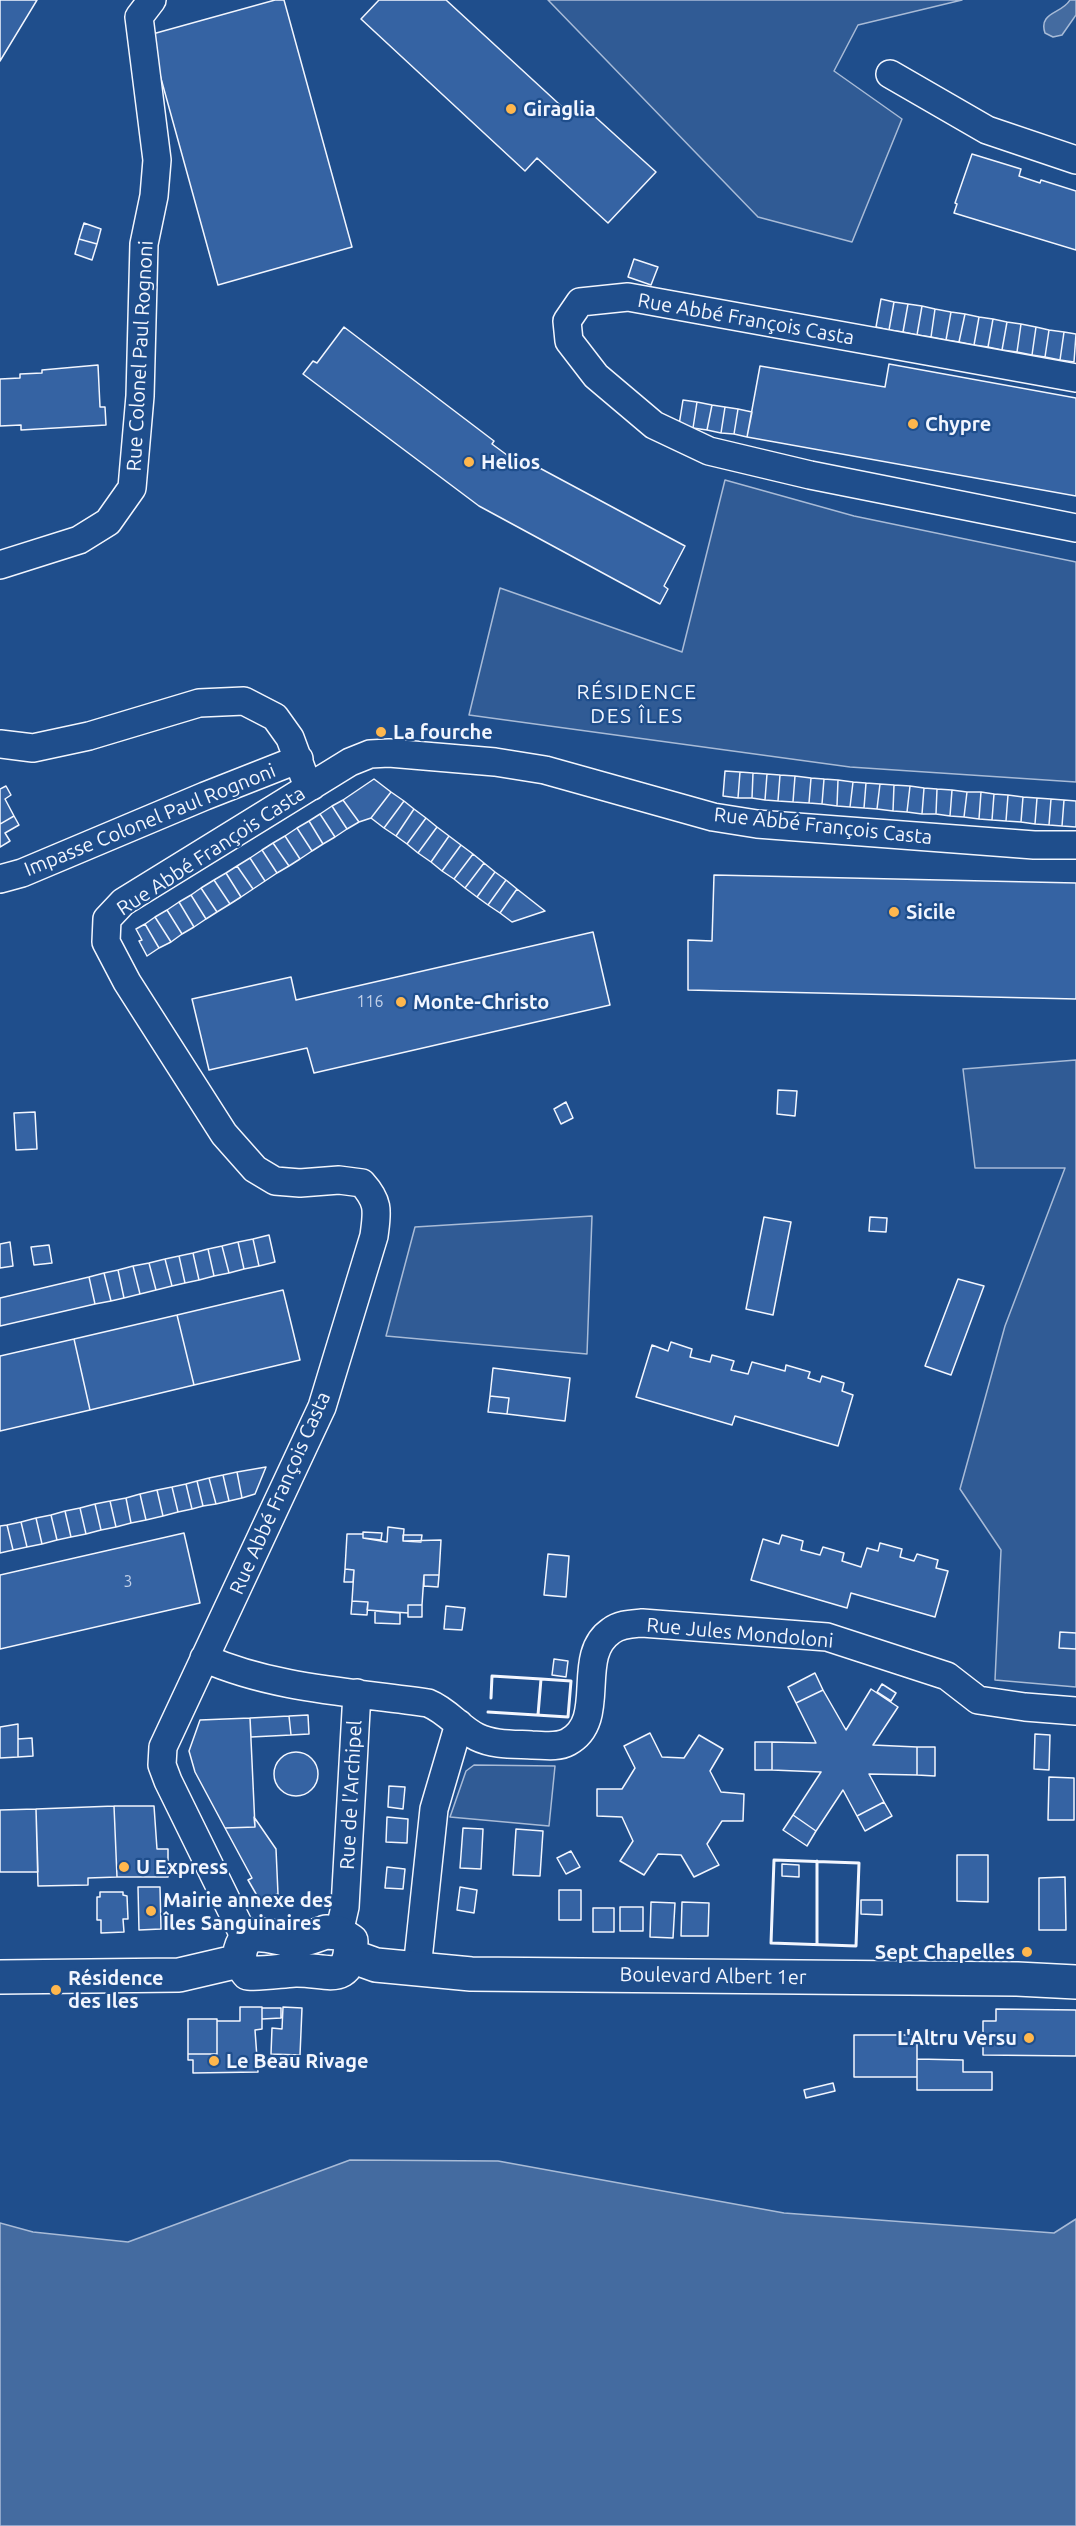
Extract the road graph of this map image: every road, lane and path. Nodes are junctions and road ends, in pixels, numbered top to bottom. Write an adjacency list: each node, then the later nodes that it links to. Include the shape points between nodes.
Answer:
1 (152, 0): 6 (street, Rue Colonel Paul Rognoni, via 139,17 157,160 144,244 140,396 132,488 108,522 79,540)
2 (890, 74): 3 (street, via 987,130)
3 (1076, 160)
4 (1076, 378): 5 (street, Rue Abbé François Casta, via 628,297 580,302 567,321 569,341 596,376 654,425 709,451)
5 (1076, 528)
6 (0, 565)
7 (0, 744): 8 (street, via 33,748 199,703 244,701 275,717 291,738)
8 (299, 759): 9 (street); 11 (street, Impasse Colonel Paul Rognoni)
9 (312, 786): 10 (street, Rue Abbé François Casta, via 370,754 438,756 545,770 713,817 757,824); 12 (street, Rue Abbé François Casta, via 123,902 107,919 106,942 127,982 224,1134 255,1169 275,1181 362,1183 373,1195 378,1209 375,1236 322,1407)
10 (1076, 845)
11 (0, 879)
12 (204, 1658): 13 (street, Rue Jules Mondoloni, via 235,1672); 17 (street, via 163,1747 162,1765 230,1904)
13 (357, 1693): 15 (street, Rue Jules Mondoloni, via 428,1703 442,1708); 16 (street, Rue de l'Archipel)
14 (1076, 1711): 15 (street, Rue Jules Mondoloni, via 978,1700 947,1676 827,1637 642,1623 611,1631 601,1641 593,1667 587,1718 581,1732 567,1742 554,1746 491,1742)
15 (459, 1724): 18 (street, via 434,1809)
16 (345, 1944): 17 (main road, via 349,1963 342,1970 327,1974 297,1970 248,1973); 18 (main road, Boulevard Albert 1er, via 376,1965)
17 (243, 1951): 19 (main road, via 179,1975)
18 (417, 1969): 20 (main road, Boulevard Albert 1er, via 471,1974)
19 (0, 1977)
20 (1076, 1982)

